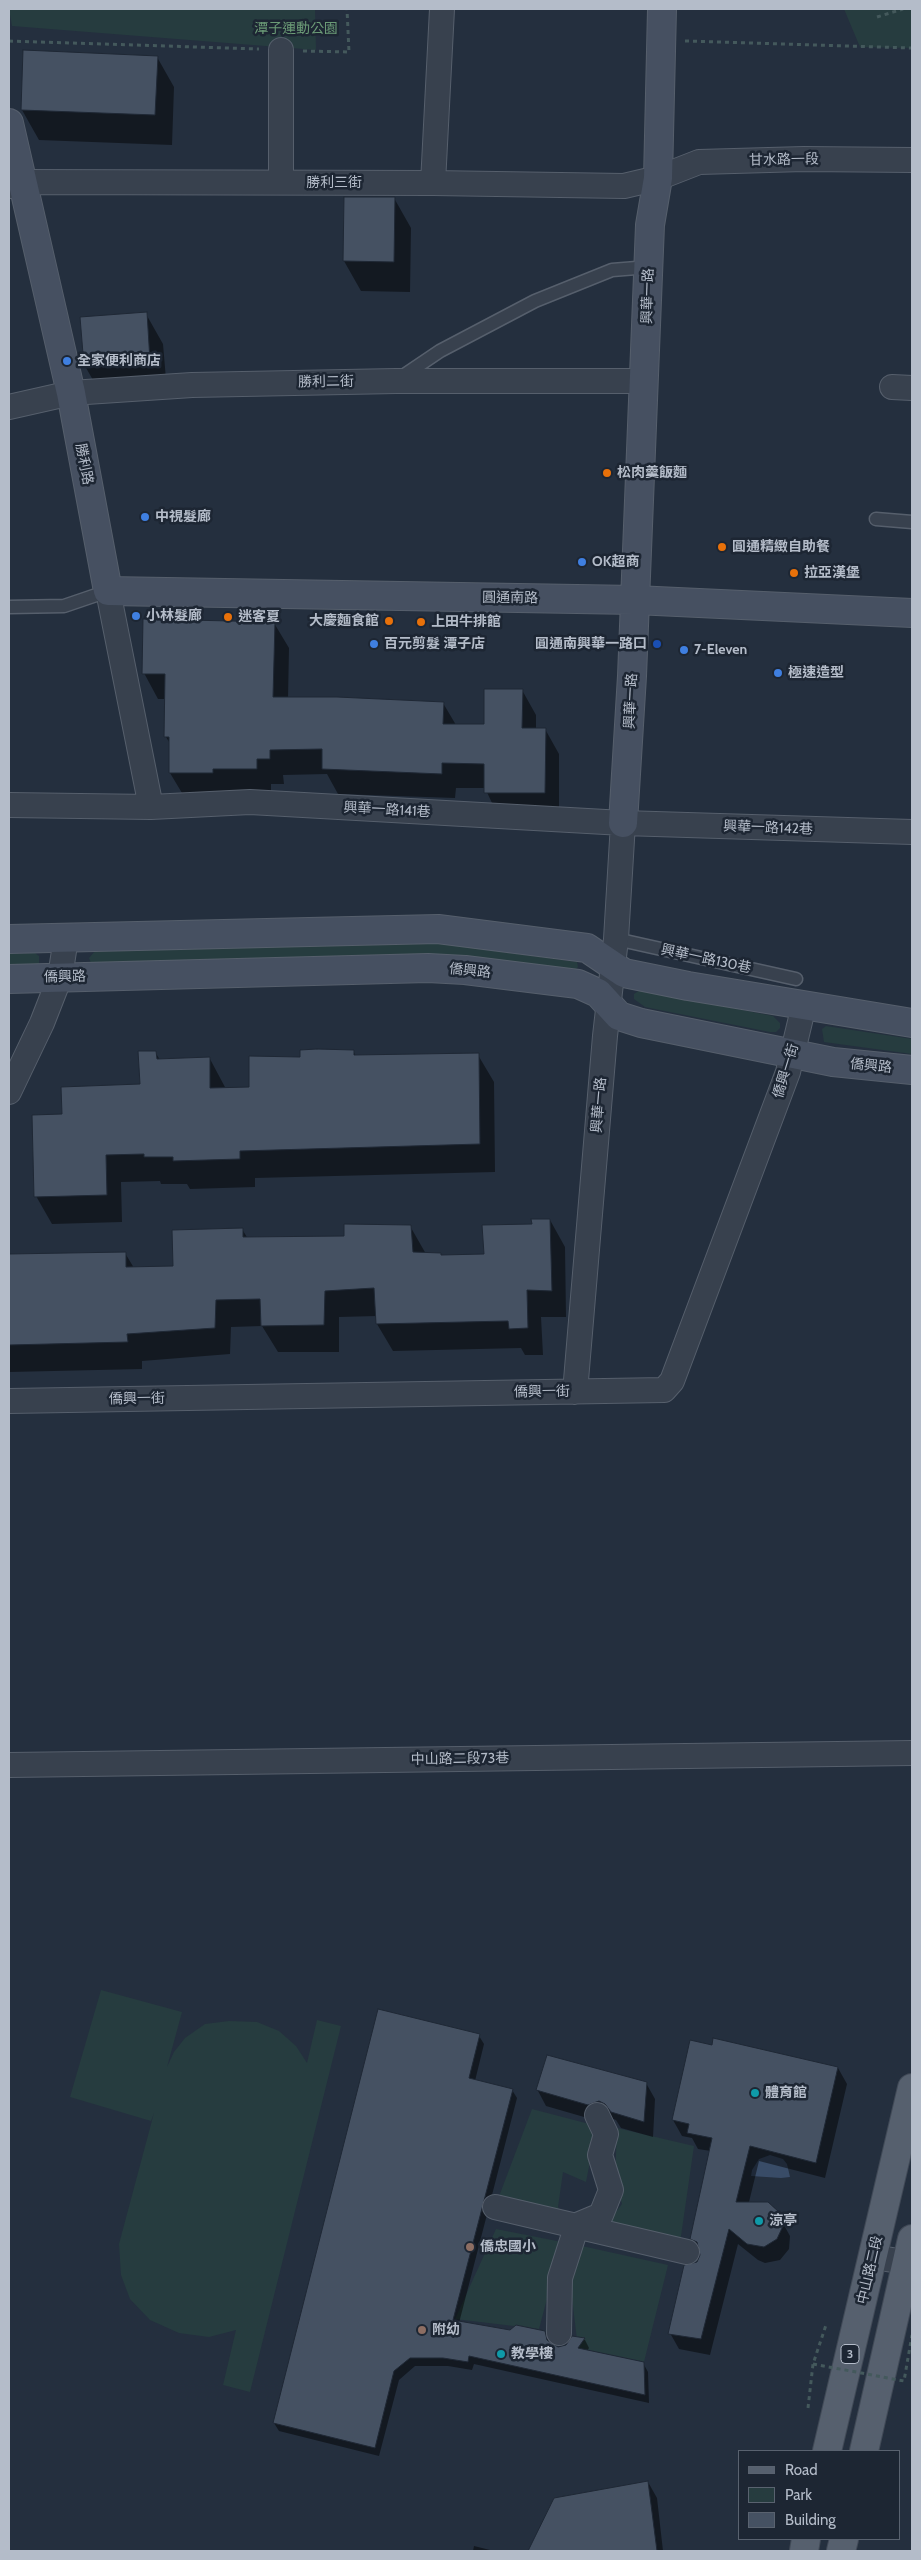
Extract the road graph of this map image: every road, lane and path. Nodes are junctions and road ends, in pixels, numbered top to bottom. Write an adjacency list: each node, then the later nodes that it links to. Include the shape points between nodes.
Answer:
1 (347, 9): 9 (path, via 349,52)
2 (442, 9): 14 (street)
3 (662, 9): 7 (street, 興華一路)
4 (902, 9): 5 (path)
5 (877, 18)
6 (9, 41): 9 (path)
7 (661, 41): 8 (path); 12 (street, 興華一路)
8 (912, 48)
9 (281, 50): 13 (street)
10 (9, 123): 15 (street, 勝利路)
11 (912, 160): 12 (street, 甘水路一段, via 699,162)
12 (658, 178): 14 (street, 勝利三街, via 624,186); 16 (street, 興華一路, via 650,225)
13 (281, 182): 14 (street, 勝利三街); 15 (street, 勝利三街)
14 (432, 183)
15 (16, 184): 19 (street, 勝利路)
16 (648, 267): 17 (lane, via 612,270 535,301 440,351); 18 (street, 興華一路)
17 (396, 381): 18 (street, 勝利二街); 19 (street, 勝利二街, via 192,385)
18 (645, 381): 24 (street, 興華一路)
19 (71, 393): 20 (street, 勝利二街); 23 (street, 勝利路)
20 (9, 407)
21 (876, 519): 22 (lane)
22 (912, 522)
23 (108, 592): 24 (street, 圓通南路); 25 (lane, via 64,606); 28 (street, 勝利路)
24 (635, 600): 26 (street, 圓通南路); 29 (street, 興華一路)
25 (9, 607)
26 (912, 613)
27 (9, 805): 28 (street, 興華一路141巷)
28 (151, 807): 29 (street, 興華一路141巷, via 250,802)
29 (623, 823): 30 (street, 興華一路142巷); 33 (street, 興華一路)
30 (912, 832)
31 (66, 938): 32 (street); 34 (street, via 438,929 587,948); 35 (street)
32 (9, 939)
33 (616, 939): 34 (street, 興華一路); 37 (lane, 興華一路130巷)
34 (613, 966): 38 (street, 興華一路); 39 (street, via 624,973)
35 (60, 977): 36 (street, 僑興路); 38 (street, 僑興路, via 440,968 578,984 598,993); 43 (street)
36 (9, 979)
37 (796, 979)
38 (609, 1004): 41 (street, 僑興路, via 619,1016 636,1022); 44 (street, 興華一路)
39 (804, 1006): 40 (street); 41 (street, 僑興一街)
40 (912, 1023)
41 (793, 1054): 42 (street, 僑興路, via 833,1062); 44 (street, 僑興一街, via 672,1381 664,1390)
42 (912, 1070)
43 (9, 1092)
44 (575, 1392): 45 (street, 僑興一街)
45 (9, 1401)
46 (912, 1753): 47 (street, 中山路二段73巷)
47 (9, 1765)
48 (912, 2088): 54 (main road, 中山路二段 / 3)
49 (597, 2115): 51 (street, via 606,2134 600,2155 611,2190 601,2215)
50 (495, 2207): 51 (street)
51 (577, 2225): 52 (street); 56 (street, via 560,2278)
52 (687, 2252)
53 (910, 2255): 54 (street); 61 (main road)
54 (873, 2256): 60 (main road, 中山路二段 / 3)
55 (826, 2325): 58 (path)
56 (559, 2333)
57 (912, 2335): 58 (path, bridge, via 904,2381)
58 (813, 2364): 59 (path)
59 (808, 2408)
60 (827, 2450)
61 (864, 2450)

